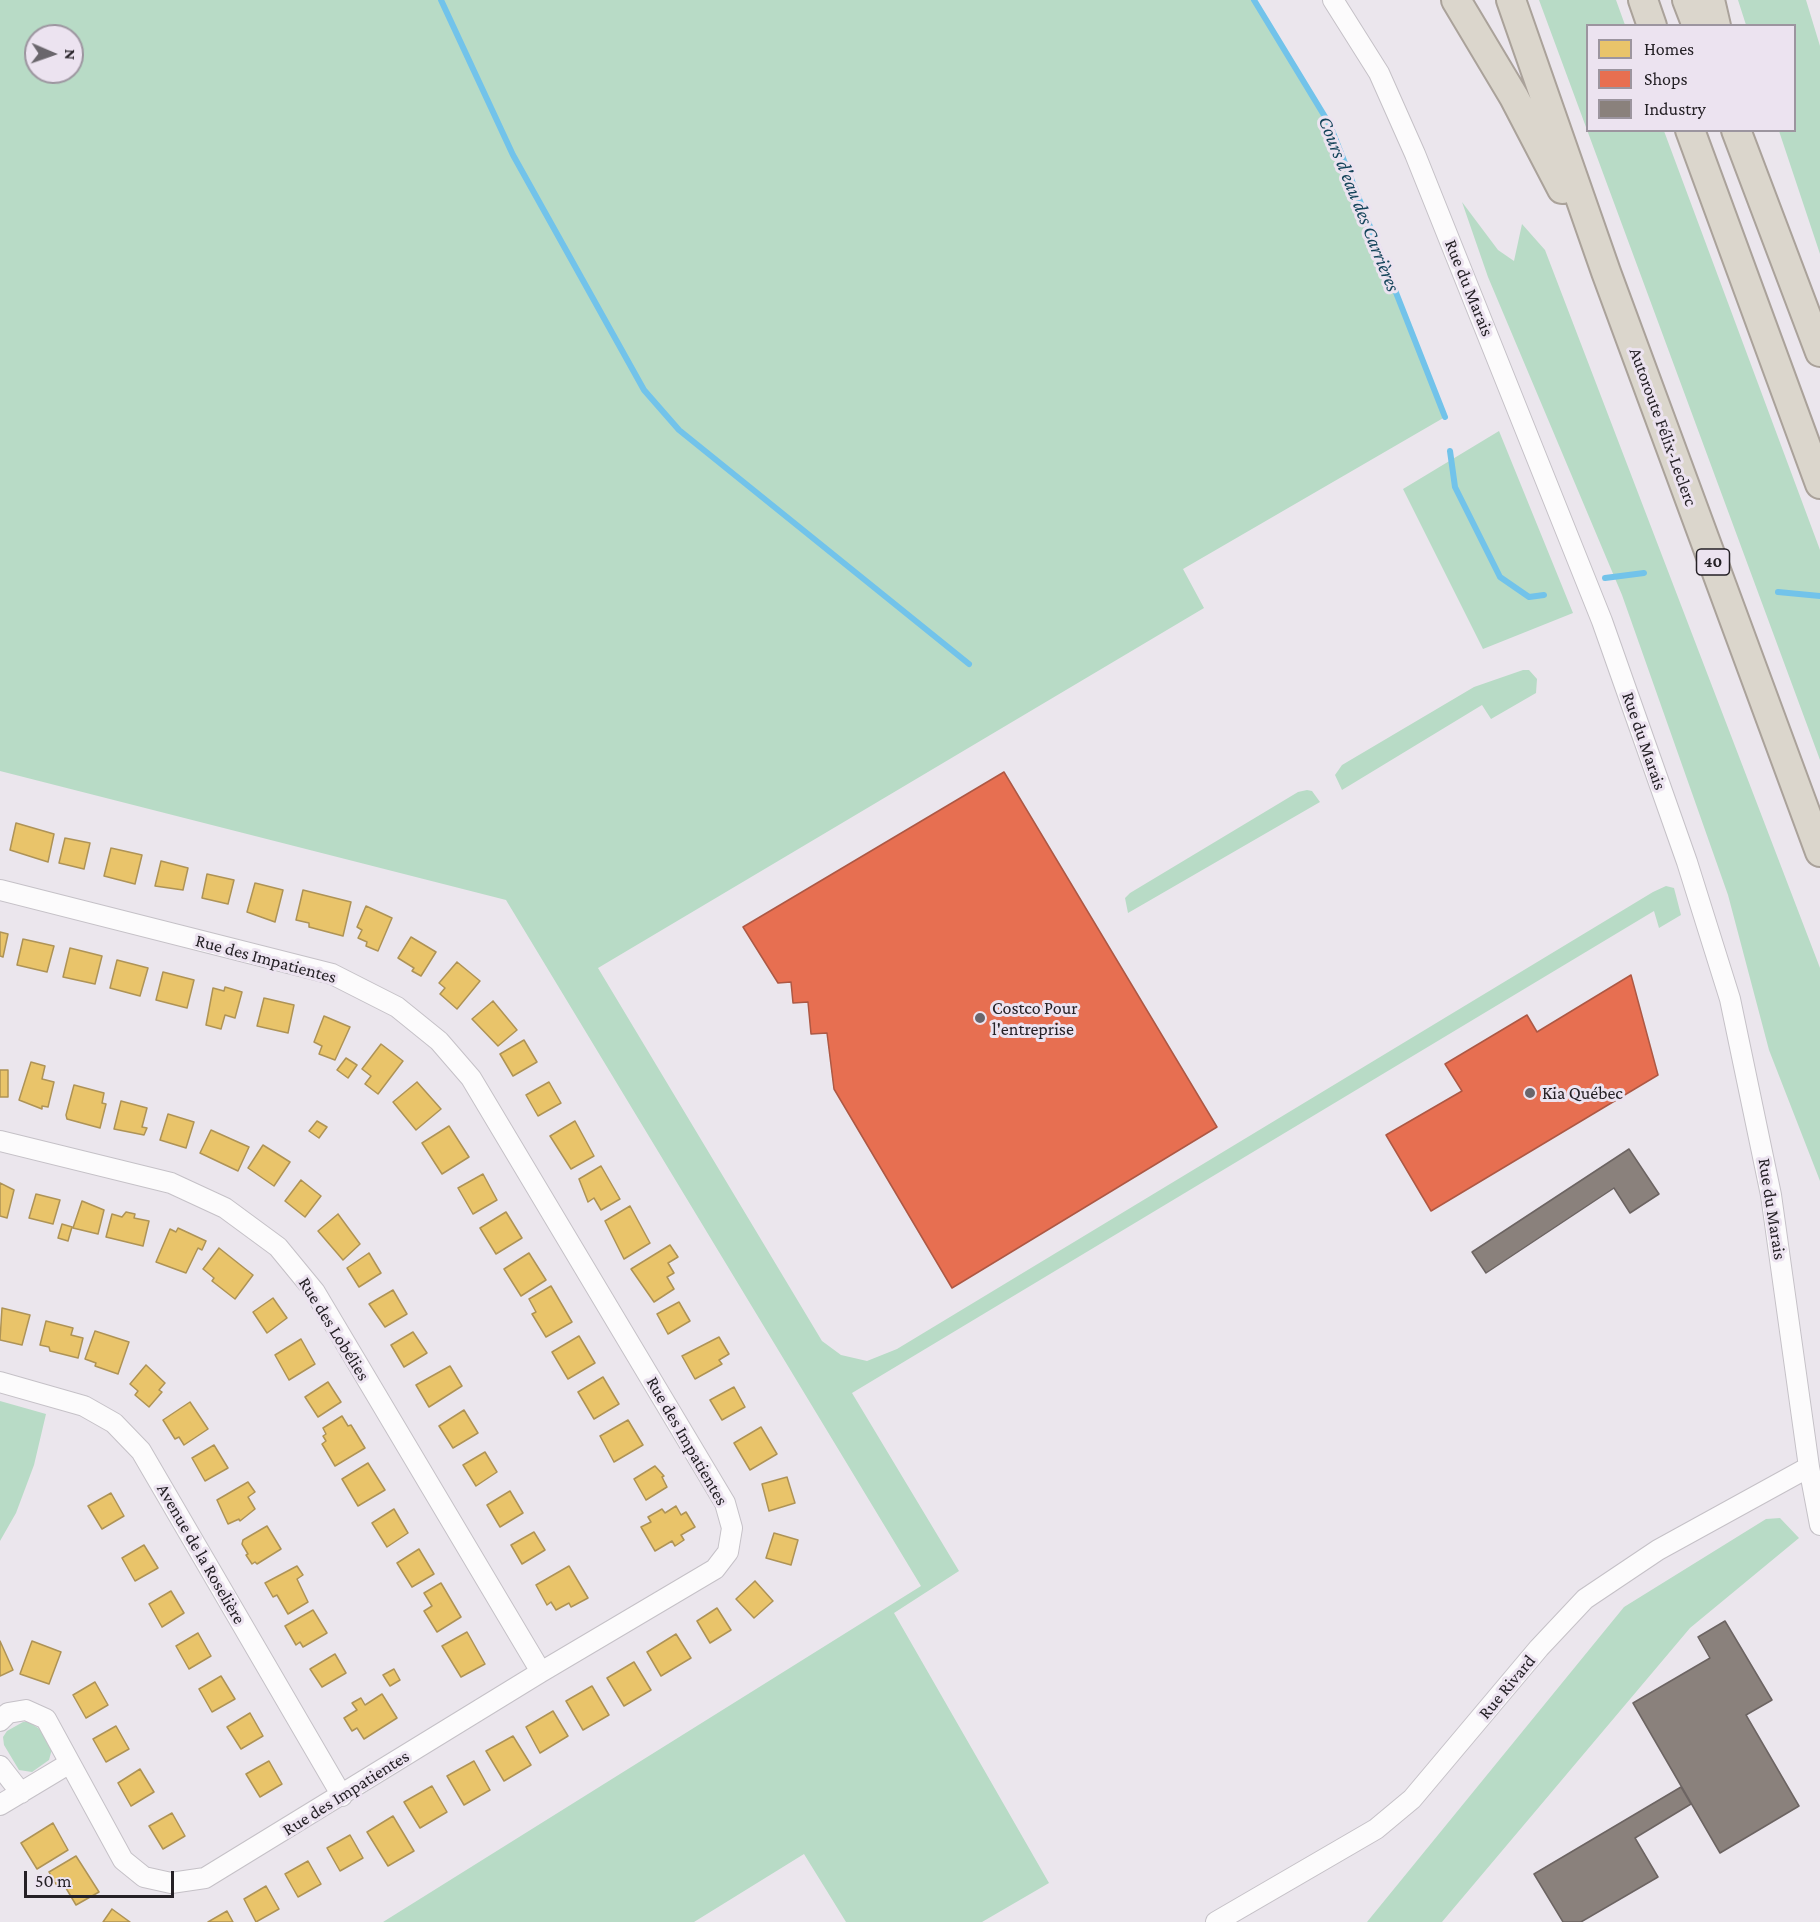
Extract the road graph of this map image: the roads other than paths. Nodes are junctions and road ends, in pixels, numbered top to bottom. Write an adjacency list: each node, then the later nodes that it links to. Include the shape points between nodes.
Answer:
1 (1333, 0): 19 (street, Rue du Marais, via 1379,73 1415,154 1602,621 1687,862 1730,999 1771,1195)
2 (1456, 0): 12 (highway, via 1514,98)
3 (1511, 0): 12 (highway, Autoroute Félix-Leclerc / 40)
4 (1643, 0): 7 (highway)
5 (1688, 0): 8 (highway)
6 (1710, 0): 9 (highway)
7 (1651, 24)
8 (1696, 24)
9 (1716, 24)
10 (1691, 132): 14 (highway)
11 (1741, 139): 13 (highway)
12 (1606, 272): 15 (highway, Autoroute Félix-Leclerc / 40)
13 (1820, 352)
14 (1820, 484)
15 (1820, 852)
16 (0, 890): 21 (street, Rue des Impatientes, via 332,974 397,1008 439,1041 471,1078 725,1503 732,1528 728,1552 715,1569)
17 (0, 1141): 21 (street, Rue des Lobélies, via 171,1184 225,1208 278,1247 315,1292)
18 (0, 1382): 26 (street, Avenue de la Roselière, via 84,1406 114,1423 141,1451)
19 (1809, 1467): 20 (street, Rue du Marais); 28 (street, Rue Rivard, via 1658,1550 1585,1599 1412,1799 1376,1829)
20 (1820, 1525)
21 (541, 1672): 26 (street, Rue des Impatientes)
22 (0, 1721): 23 (street, Rue des Impatientes, via 8,1713 26,1710 46,1719)
23 (70, 1763): 25 (street); 26 (street, Rue des Impatientes, via 123,1860 144,1877 171,1883 205,1878)
24 (0, 1766): 25 (street)
25 (21, 1792): 27 (street)
26 (342, 1796)
27 (0, 1805)
28 (1216, 1922)

